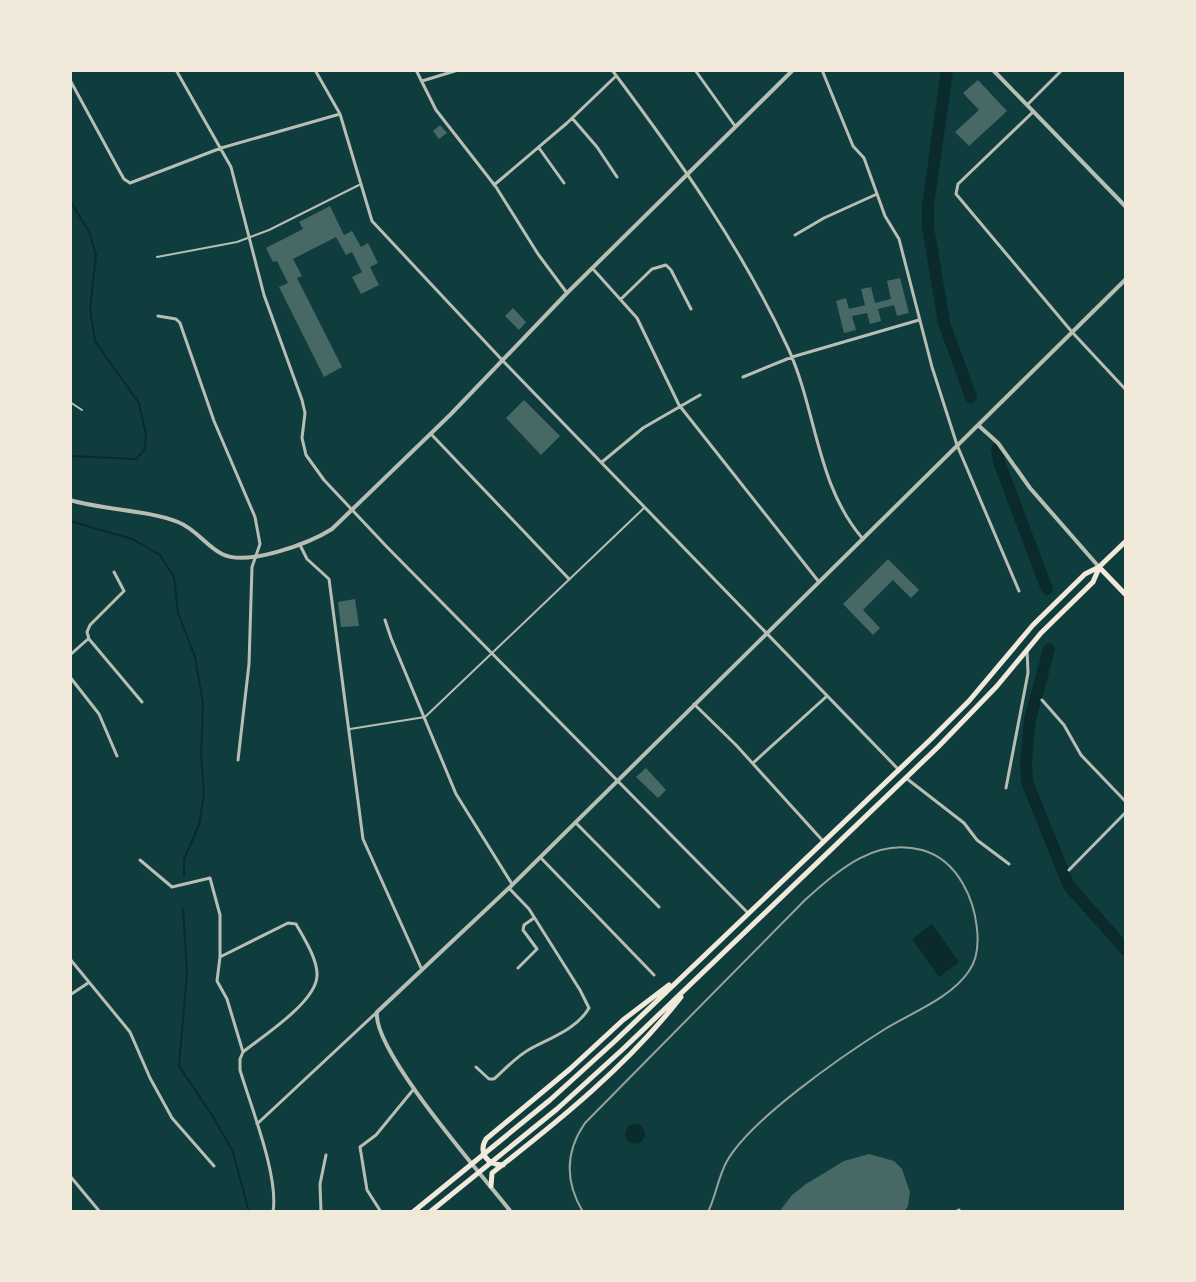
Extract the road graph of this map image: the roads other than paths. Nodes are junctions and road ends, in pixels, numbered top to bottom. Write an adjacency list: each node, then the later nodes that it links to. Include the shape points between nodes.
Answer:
1 (176, 70): 19 (street)
2 (315, 70): 16 (street)
3 (416, 70): 13 (street)
4 (458, 70): 13 (street)
5 (612, 70): 11 (street)
6 (695, 70): 18 (street)
7 (793, 70): 18 (street)
8 (822, 70): 26 (street)
9 (993, 70): 14 (street)
10 (1062, 70): 14 (street)
11 (616, 76): 17 (street); 21 (street)
12 (70, 80): 19 (street, via 130,183)
13 (422, 81): 25 (street, via 436,110)
14 (1026, 105): 15 (street)
15 (1033, 112): 27 (street); 38 (street, via 956,189 958,198)
16 (340, 114): 19 (street); 24 (street)
17 (572, 118): 20 (street); 22 (street)
18 (735, 126): 21 (street)
19 (221, 148): 29 (street)
20 (539, 148): 23 (street); 25 (street)
21 (686, 174): 31 (street); 39 (street, via 723,229)
22 (617, 177)
23 (564, 183)
24 (360, 185): 29 (lane); 40 (street, via 372,221)
25 (494, 185): 33 (street)
26 (877, 194): 28 (street); 37 (street, via 899,239)
27 (1126, 207)
28 (795, 235)
29 (250, 237): 30 (lane); 53 (street, via 264,295 302,400 306,455)
30 (157, 257)
31 (593, 268): 33 (street); 34 (street)
32 (1126, 279): 38 (street)
33 (567, 293): 40 (street)
34 (621, 299): 35 (street, via 652,269 666,265); 45 (street, via 637,318)
35 (691, 309)
36 (158, 316): 57 (street, via 180,323 255,517 260,544)
37 (919, 320): 39 (street); 49 (street)
38 (1072, 332): 42 (street); 47 (street)
39 (792, 357): 41 (street); 54 (street, via 836,502)
40 (504, 362): 48 (street); 50 (street)
41 (743, 377)
42 (1126, 390)
43 (700, 395): 45 (street)
44 (70, 402): 46 (lane)
45 (679, 405): 50 (street); 61 (street)
46 (82, 410)
47 (978, 425): 49 (street); 58 (street)
48 (431, 434): 53 (street); 60 (street)
49 (957, 445): 54 (street); 62 (street)
50 (602, 462): 52 (street)
51 (70, 500): 57 (street, via 178,522 227,557)
52 (645, 507): 60 (lane); 65 (street)
53 (351, 510): 56 (street, via 332,529); 68 (street)
54 (863, 539): 61 (street)
55 (1126, 541): 58 (main road)
56 (300, 545): 57 (street); 76 (street, via 329,579)
57 (256, 556): 78 (street)
58 (1099, 567): 63 (main road); 67 (main road, via 1093,582); 80 (main road, via 1033,625 969,701)
59 (114, 572): 66 (street, via 124,591 90,625)
60 (569, 579): 68 (lane)
61 (819, 582): 65 (street)
62 (1019, 591)
63 (1126, 595)
64 (385, 620): 75 (street)
65 (766, 633): 71 (street); 74 (street)
66 (89, 639): 69 (street); 73 (street)
67 (1027, 649): 81 (main road); 83 (street, via 1028,673)
68 (492, 652): 75 (lane); 82 (street)
69 (70, 655)
70 (70, 677): 77 (street, via 99,714)
71 (827, 696): 79 (street); 80 (street)
72 (1042, 700): 84 (street, via 1081,755)
73 (142, 702)
74 (694, 704): 79 (street); 82 (street)
75 (425, 717): 76 (lane); 92 (street, via 456,794)
76 (350, 729): 99 (street, via 363,839)
77 (117, 756)
78 (238, 760)
79 (752, 764): 87 (street)
80 (898, 769): 87 (main road)
81 (906, 778): 90 (street); 103 (main road)
82 (617, 780): 86 (street); 94 (street)
83 (1006, 788)
84 (1126, 802)
85 (1126, 812): 91 (street)
86 (575, 822): 88 (street); 93 (street)
87 (823, 841): 94 (main road)
88 (540, 857): 92 (street); 100 (street)
89 (140, 860): 96 (street, via 172,887 210,878 220,915)
90 (1009, 864)
91 (1069, 870)
92 (510, 886): 95 (street); 99 (street)
93 (659, 907)
94 (749, 913): 101 (main road)
95 (534, 918): 98 (street, via 523,930 537,949); 107 (street, via 588,1011 494,1079)
96 (220, 957): 106 (street, via 217,981); 106 (street, via 288,923 296,924 316,970 306,1000)
97 (70, 959): 102 (street)
98 (518, 968)
99 (422, 970): 105 (street)
100 (654, 975)
101 (683, 976): 111 (main road, via 623,1020 486,1139 485,1156); 119 (main road, via 550,1100)
102 (88, 983): 104 (street); 112 (street, via 130,1032 172,1118)
103 (691, 983): 111 (main road, via 644,1041); 120 (main road, via 557,1109)
104 (70, 995)
105 (377, 1012): 108 (street, via 380,1030); 109 (street)
106 (243, 1052): 109 (street, via 240,1070)
107 (476, 1067)
108 (414, 1089): 114 (street); 118 (street, via 360,1147 367,1190)
109 (257, 1124): 116 (street, via 275,1200)
110 (326, 1155): 117 (street)
111 (503, 1165): 114 (main road, via 492,1173)
112 (214, 1166)
113 (70, 1176): 115 (street)
114 (491, 1186): 121 (street)
115 (100, 1212)
116 (273, 1212)
117 (321, 1212)
118 (381, 1212)
119 (413, 1212)
120 (430, 1212)
121 (511, 1212)

